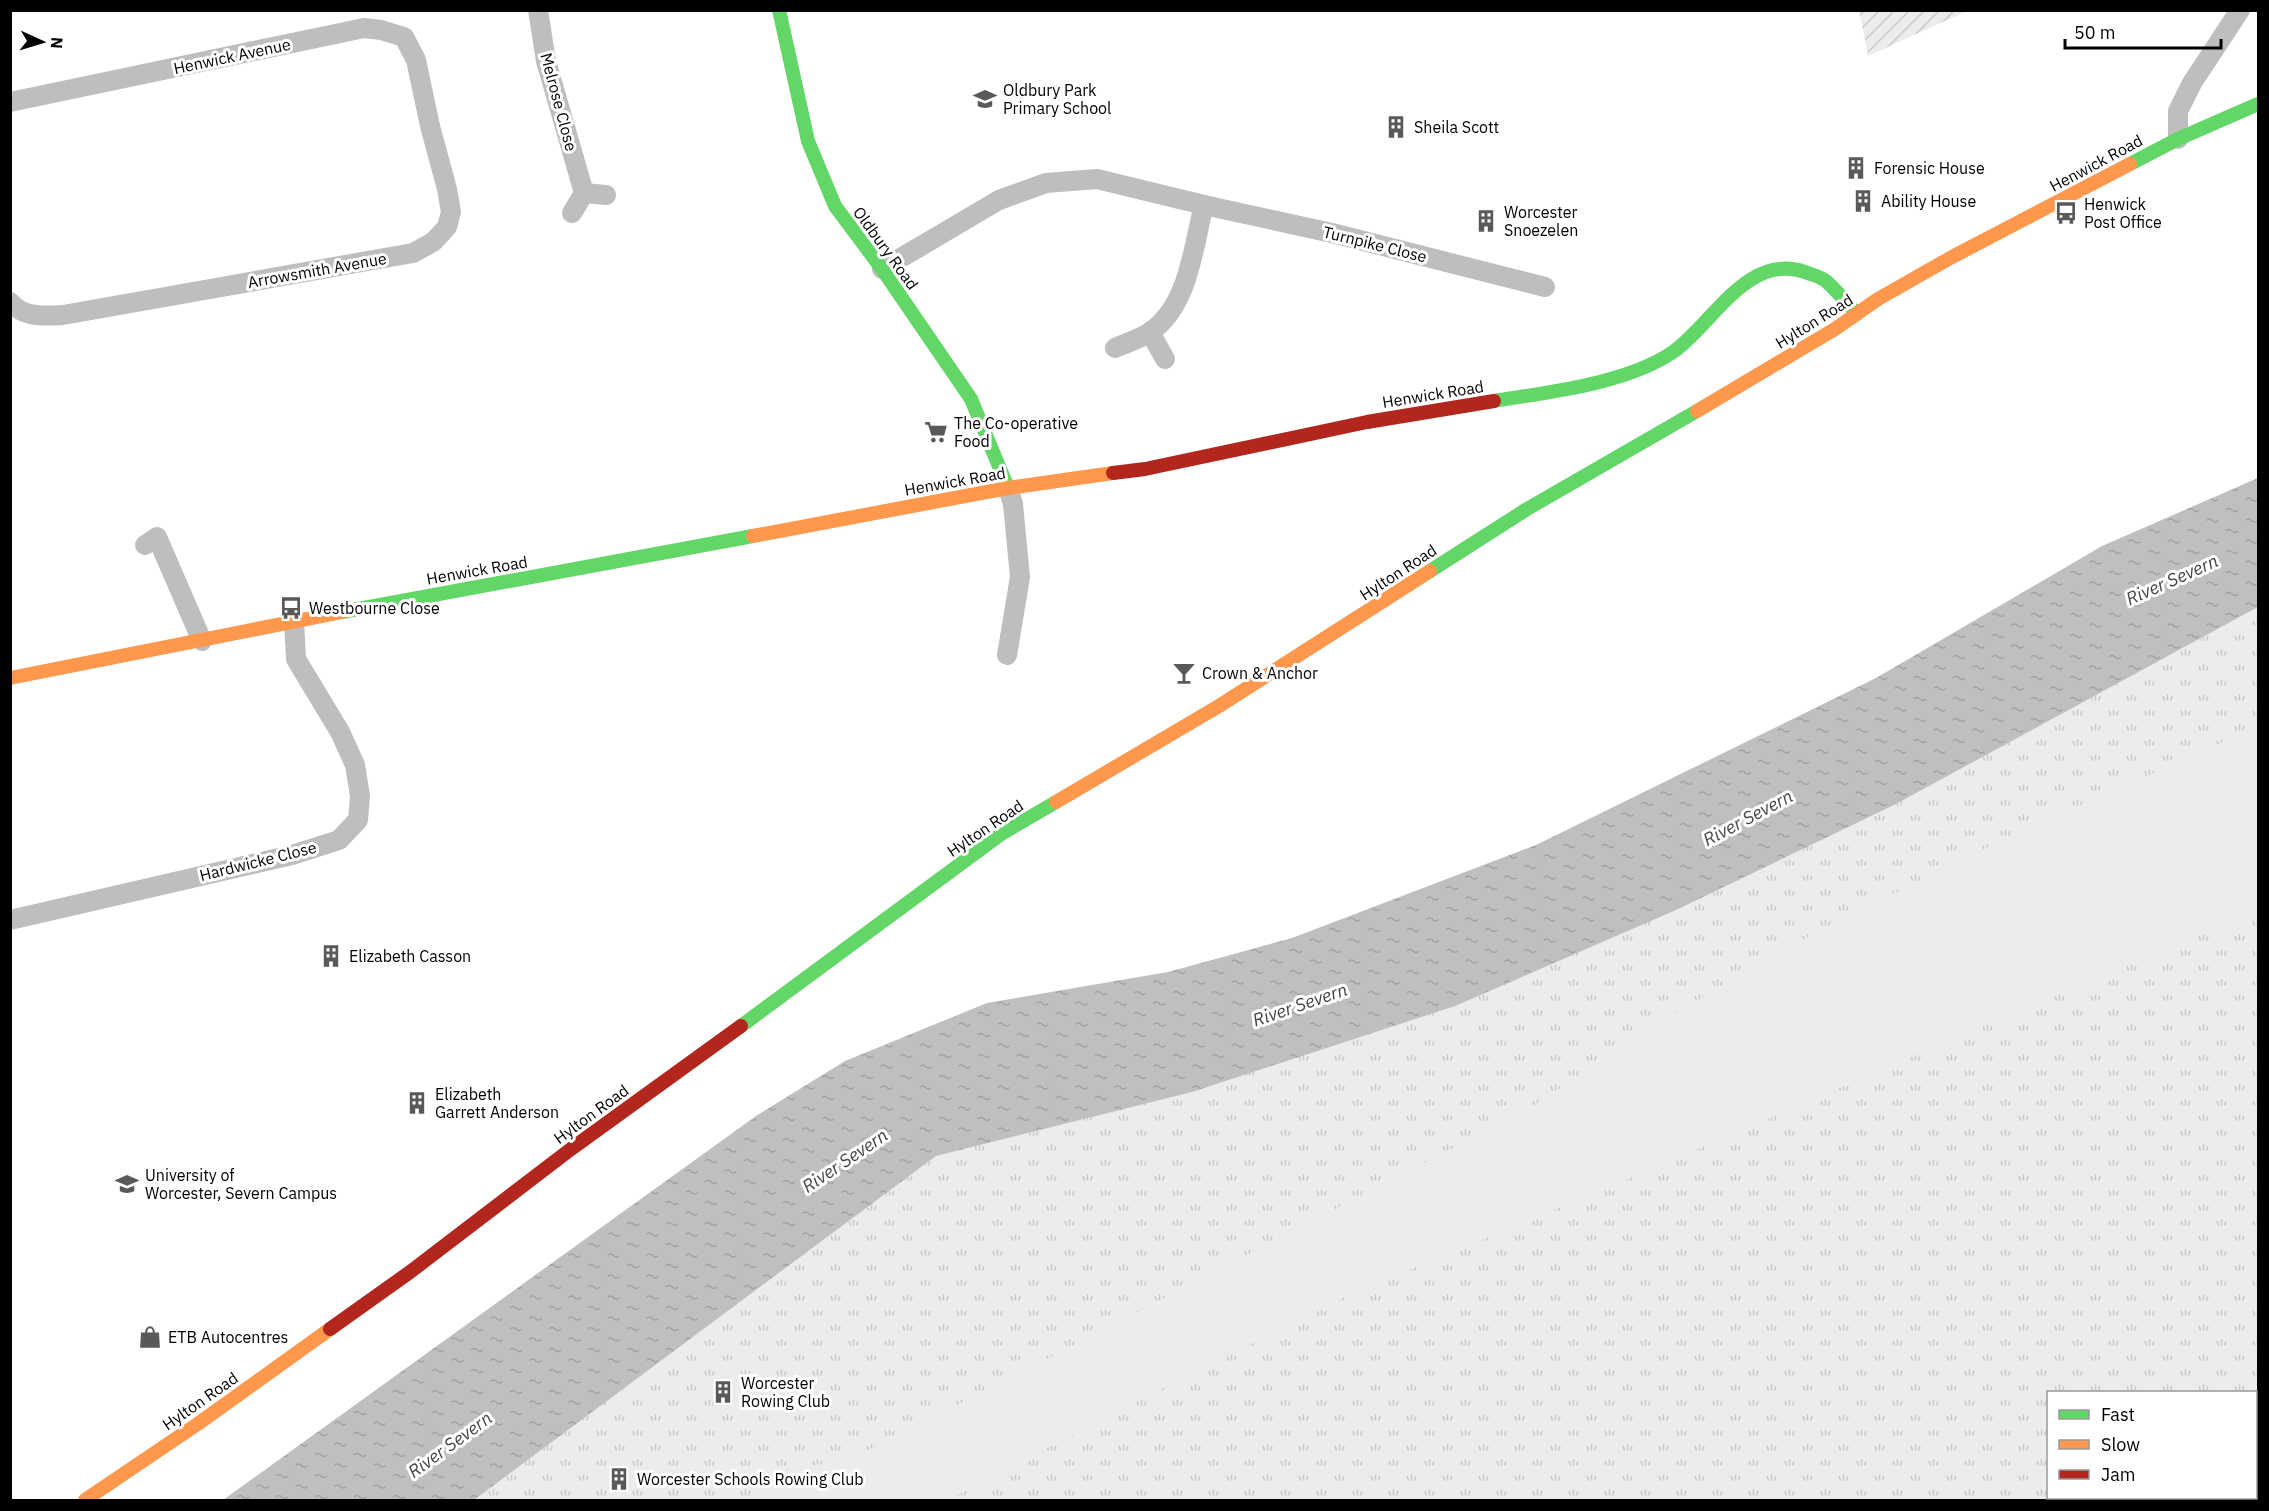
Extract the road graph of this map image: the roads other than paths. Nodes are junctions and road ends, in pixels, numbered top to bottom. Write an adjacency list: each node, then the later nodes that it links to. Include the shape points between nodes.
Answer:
1 (538, 10): 8 (street, Melrose Close, via 546,61)
2 (778, 10): 13 (main road, Oldbury Road, via 808,141 835,206)
3 (2240, 10): 7 (street, via 2178,111)
4 (422, 83): 5 (street, Henwick Avenue, via 404,37 364,28); 15 (street, Arrowsmith Avenue, via 451,212 447,227 433,242 413,253 63,315 33,316)
5 (10, 102)
6 (2259, 104): 7 (main road, Henwick Road)
7 (2178, 139): 12 (main road, Henwick Road)
8 (584, 192): 9 (street); 11 (street)
9 (606, 195)
10 (1204, 205): 13 (street, Turnpike Close, via 1097,179 1046,183 999,200); 14 (street, Turnpike Close); 17 (street, via 1182,293 1171,312)
11 (572, 213)
12 (1952, 257): 16 (main road, Hylton Road)
13 (882, 269): 20 (main road, Oldbury Road, via 971,399)
14 (1545, 287)
15 (10, 302)
16 (1857, 314): 20 (main road, Henwick Road, via 1824,279 1790,267 1767,272 1740,286 1673,352 1633,372 1576,387 1367,422 1145,469); 27 (main road, Hylton Road, via 1527,509 1219,706 1001,834 410,1272)
17 (1150, 332): 18 (street); 19 (street)
18 (1115, 348)
19 (1166, 358)
20 (1008, 488): 22 (main road, Henwick Road); 24 (street, via 1020,577)
21 (145, 545): 23 (street, via 157,537)
22 (294, 621): 23 (main road, Henwick Road); 26 (street, Hardwicke Close, via 296,659 355,765 360,796 358,820 352,827 339,840 292,855)
23 (202, 641): 25 (main road, Henwick Road)
24 (1006, 655)
25 (10, 678)
26 (10, 920)
27 (85, 1500)

